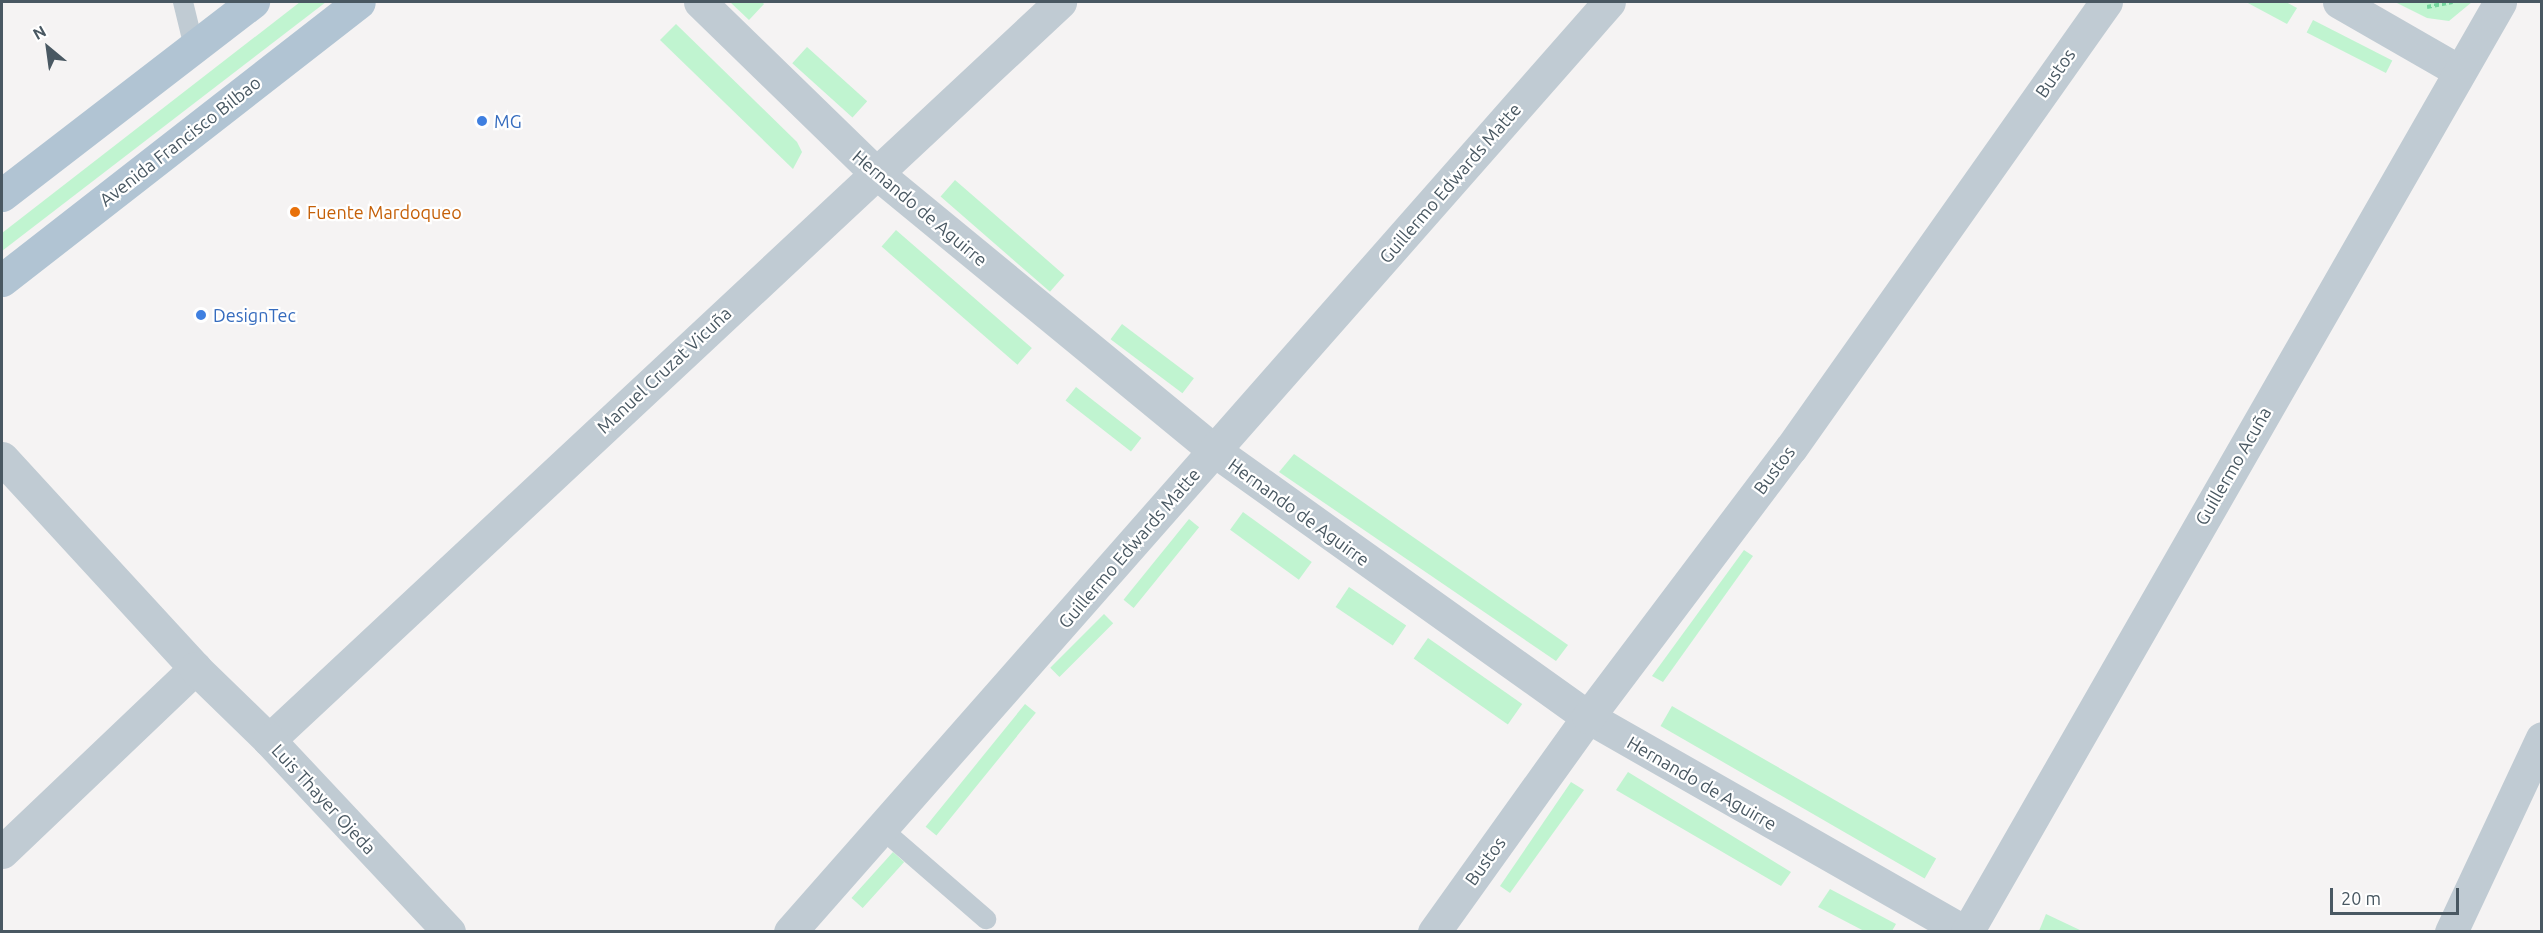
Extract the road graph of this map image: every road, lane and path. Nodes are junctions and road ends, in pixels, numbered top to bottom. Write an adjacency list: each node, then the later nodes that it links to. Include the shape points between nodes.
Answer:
1 (183, 2): 12 (lane)
2 (253, 2): 12 (main road)
3 (359, 2): 16 (main road, Avenida Francisco Bilbao)
4 (700, 2): 14 (street, Hernando de Aguirre)
5 (1060, 2): 14 (street, Manuel Cruzat Vicuña)
6 (1609, 2): 17 (street, Guillermo Edwards Matte)
7 (2106, 2): 20 (street, Bustos, via 1791,448)
8 (2339, 2): 13 (street)
9 (2453, 2): 11 (path)
10 (2500, 2): 13 (street, Guillermo Acuña)
11 (2421, 8)
12 (194, 47): 15 (main road)
13 (2459, 71): 29 (street, Guillermo Acuña)
14 (874, 171): 17 (street, Hernando de Aguirre); 22 (street, Manuel Cruzat Vicuña)
15 (2, 195)
16 (2, 280)
17 (1215, 452): 20 (street, Hernando de Aguirre); 23 (street, Guillermo Edwards Matte)
18 (2, 458): 19 (street, Luis Thayer Ojeda)
19 (195, 668): 22 (street, Luis Thayer Ojeda); 24 (street)
20 (1588, 717): 28 (street, Bustos); 29 (street, Hernando de Aguirre)
21 (2541, 738): 30 (street)
22 (269, 740): 26 (street, Luis Thayer Ojeda)
23 (882, 829): 25 (lane); 27 (street, Guillermo Edwards Matte)
24 (2, 852)
25 (986, 919)
26 (449, 932)
27 (790, 932)
28 (1434, 932)
29 (1966, 932)
30 (2451, 932)

